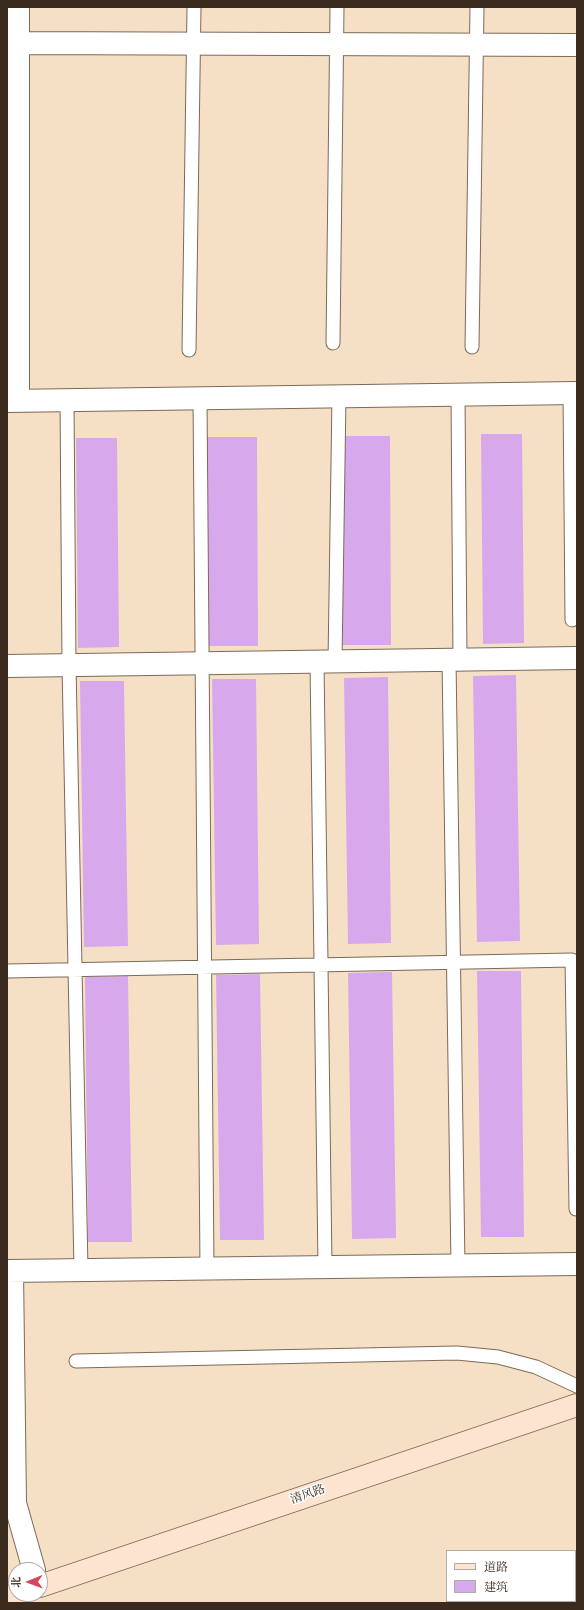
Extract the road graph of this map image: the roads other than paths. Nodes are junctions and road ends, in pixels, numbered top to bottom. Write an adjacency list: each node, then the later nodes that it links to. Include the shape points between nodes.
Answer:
1 (18, 7): 5 (street)
2 (194, 7): 6 (lane)
3 (336, 7): 7 (lane)
4 (477, 7): 8 (lane)
5 (18, 43): 6 (street); 10 (street)
6 (193, 44): 7 (street); 13 (lane)
7 (336, 44): 8 (street); 11 (lane)
8 (476, 44): 9 (street); 12 (lane)
9 (577, 45)
10 (12, 118): 19 (street)
11 (333, 343)
12 (472, 346)
13 (189, 350)
14 (574, 393): 15 (street); 20 (lane)
15 (458, 394): 16 (street); 22 (lane)
16 (339, 396): 17 (street); 23 (lane)
17 (200, 398): 18 (street); 24 (lane)
18 (68, 400): 19 (street); 25 (lane)
19 (12, 401)
20 (572, 620)
21 (577, 658): 22 (street)
22 (454, 660): 23 (street); 27 (lane)
23 (326, 662): 24 (street); 28 (lane)
24 (201, 664): 25 (street); 29 (lane)
25 (69, 665): 26 (street); 30 (lane)
26 (7, 666)
27 (453, 962): 28 (lane); 32 (lane, via 572,960); 34 (lane)
28 (321, 965): 29 (lane); 35 (lane)
29 (204, 967): 30 (lane); 36 (lane)
30 (75, 970): 31 (lane); 37 (lane)
31 (7, 971)
32 (576, 1209)
33 (577, 1264): 34 (street)
34 (458, 1266): 35 (street)
35 (325, 1267): 36 (street)
36 (207, 1269): 37 (street)
37 (81, 1270): 38 (street)
38 (9, 1271): 42 (street, via 15,1503)
39 (76, 1361): 40 (lane, via 457,1353 498,1357 536,1367)
40 (577, 1386)
41 (577, 1405): 43 (street, 清风路)
42 (32, 1562)
43 (48, 1583)

